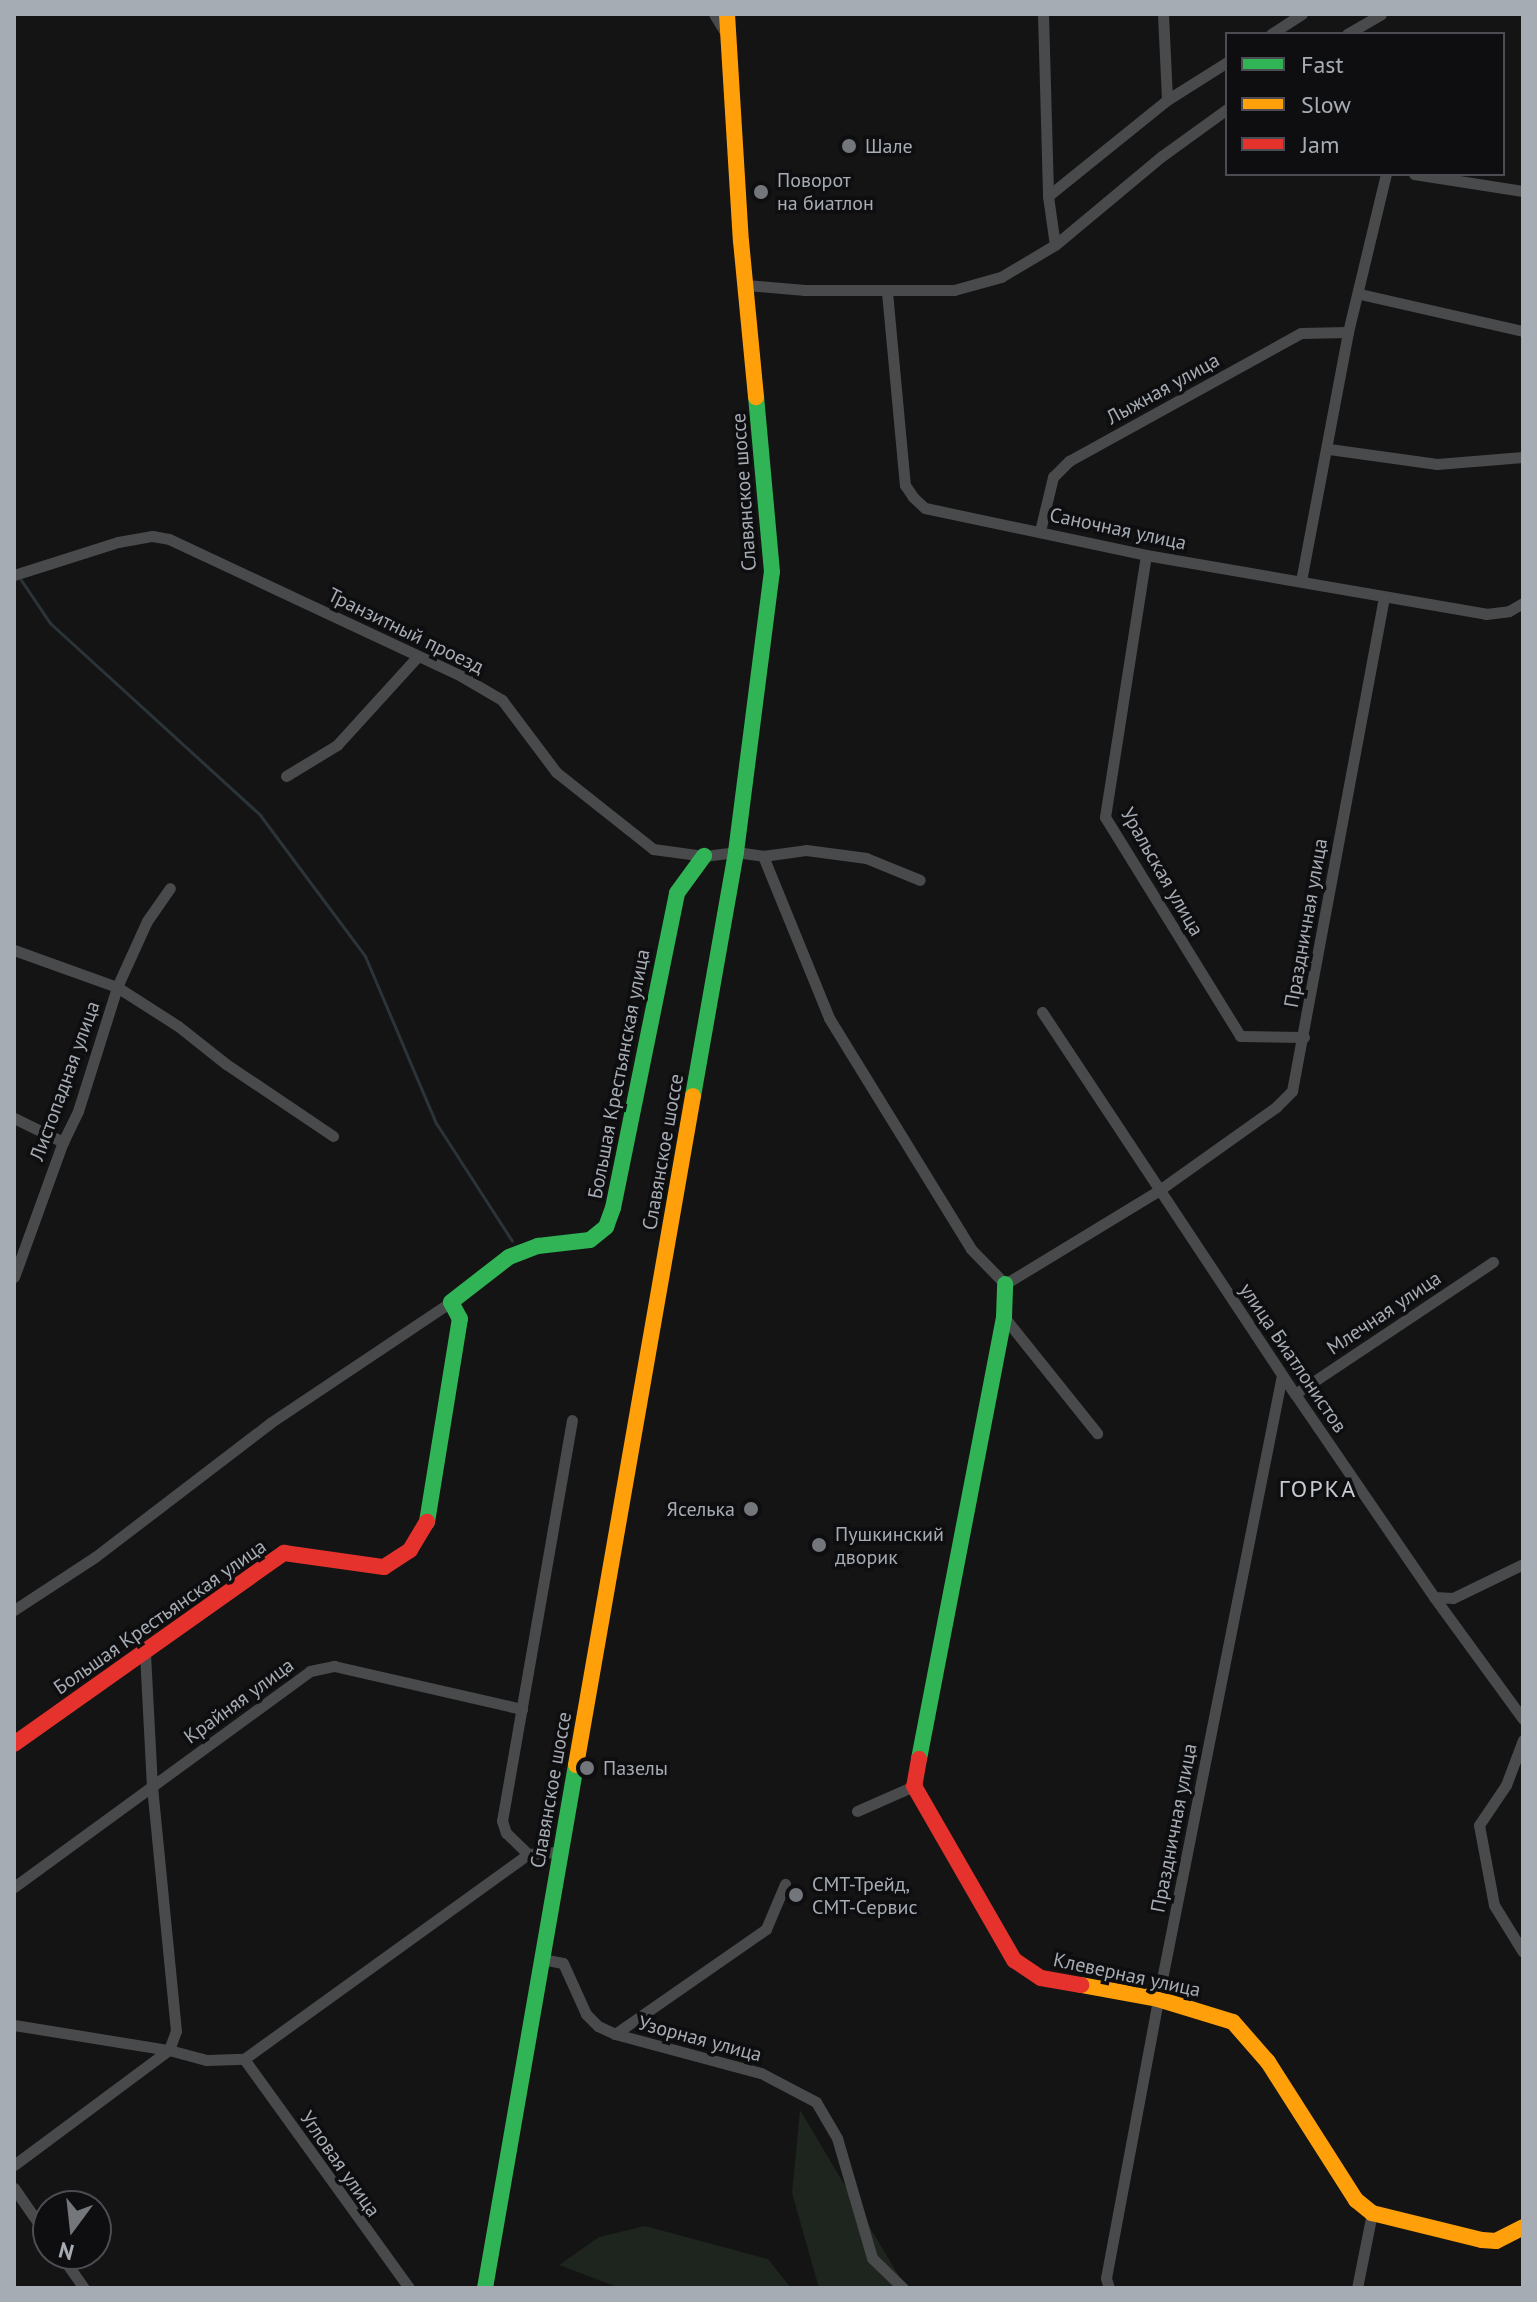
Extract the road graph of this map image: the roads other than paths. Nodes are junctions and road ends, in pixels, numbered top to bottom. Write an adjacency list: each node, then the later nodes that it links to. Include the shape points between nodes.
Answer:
1 (714, 14): 9 (street)
2 (727, 14): 9 (street, Славянское шоссе)
3 (1043, 14): 16 (street)
4 (1163, 14): 11 (street)
5 (1302, 14): 7 (street)
6 (1381, 14): 8 (street)
7 (1274, 32)
8 (1350, 32)
9 (728, 37): 18 (street, Славянское шоссе)
10 (1225, 63): 11 (street)
11 (1167, 100): 16 (street)
12 (1225, 110): 17 (street)
13 (1386, 176): 20 (street)
14 (1427, 176): 15 (street)
15 (1523, 191)
16 (1048, 196): 17 (street)
17 (1055, 245): 19 (street, via 1001,277 954,290)
18 (746, 285): 19 (street); 33 (street, Славянское шоссе, via 772,572)
19 (887, 292): 25 (street, Саночная улица, via 905,485 925,508)
20 (1360, 294): 21 (street); 22 (street)
21 (1523, 331)
22 (1348, 332): 23 (street); 25 (street, Лыжная улица, via 1301,333 1069,461 1053,477)
23 (1329, 449): 24 (street, via 1437,464); 28 (street)
24 (1523, 457)
25 (1040, 531): 26 (street, Саночная улица)
26 (1146, 555): 28 (street, Саночная улица); 41 (street, Уральская улица, via 1105,817 1240,1036)
27 (14, 575): 31 (street, Транзитный проезд, via 118,542 169,539)
28 (1301, 581): 29 (street, Саночная улица)
29 (1384, 597): 30 (street, Саночная улица, via 1486,614); 41 (street, Праздничная улица)
30 (1523, 603)
31 (417, 657): 32 (street, via 337,745); 34 (street, Транзитный проезд, via 502,700 556,772 653,849)
32 (286, 776)
33 (736, 852): 34 (street, Транзитный проезд); 35 (street, Транзитный проезд); 66 (street, Славянское шоссе)
34 (704, 856): 49 (street, Большая Крестьянская улица, via 677,893 606,1227 590,1240 538,1246 509,1257)
35 (763, 856): 36 (street, Транзитный проезд, via 806,850 866,858); 48 (street, via 829,1018 971,1249)
36 (920, 880)
37 (170, 888): 39 (street, Листопадная улица, via 147,921)
38 (14, 950): 39 (street, Листопадная улица)
39 (117, 987): 43 (street, Листопадная улица); 44 (street, Листопадная улица)
40 (1042, 1012): 45 (street, улица Биатлонистов)
41 (1304, 1037): 45 (street, Праздничная улица, via 1292,1091)
42 (14, 1118): 44 (street)
43 (333, 1136)
44 (63, 1142): 47 (street, Листопадная улица)
45 (1158, 1191): 48 (street, Праздничная улица); 51 (street, улица Биатлонистов)
46 (1493, 1262): 52 (street, Млечная улица)
47 (14, 1277)
48 (1005, 1284): 50 (street)
49 (451, 1302): 57 (street, Большая Крестьянская улица, via 270,1423 108,1548); 58 (street, Большая Крестьянская улица, via 460,1319 428,1520 410,1550 384,1567 284,1553)
50 (1004, 1317): 54 (street); 63 (street)
51 (1282, 1375): 52 (street, улица Биатлонистов); 72 (street, Праздничная улица)
52 (1295, 1394): 56 (street, улица Биатлонистов)
53 (572, 1420): 59 (street)
54 (1097, 1433)
55 (1523, 1564): 56 (street, via 1453,1598)
56 (1434, 1597): 60 (street, улица Биатлонистов)
57 (14, 1610)
58 (145, 1654): 62 (street, Большая Крестьянская улица); 64 (street)
59 (522, 1709): 64 (street, Крайняя улица, via 334,1666 322,1668 296,1680); 67 (street, via 502,1821 506,1833)
60 (1523, 1719)
61 (1523, 1740): 70 (street, via 1506,1785 1479,1825 1494,1905)
62 (14, 1744)
63 (914, 1786): 65 (street); 72 (street, Клеверная улица, via 1014,1960 1041,1978)
64 (152, 1787): 69 (street, Крайняя улица); 75 (street, via 176,2031)
65 (857, 1811)
66 (560, 1852): 67 (street); 71 (street, Славянское шоссе)
67 (528, 1854): 76 (street)
68 (785, 1884): 74 (street, via 766,1929)
69 (14, 1887)
70 (1523, 1952)
71 (542, 1959): 74 (street, Узорная улица, via 563,1963 586,2014); 85 (street, Славянское шоссе)
72 (1158, 1999): 79 (street, Клеверная улица, via 1233,2022 1268,2062 1356,2200); 87 (street, Праздничная улица, via 1106,2278)
73 (14, 2025): 75 (street)
74 (615, 2034): 86 (street, Узорная улица, via 761,2073 816,2102 837,2138 872,2258)
75 (169, 2050): 76 (street, via 207,2060); 77 (street)
76 (244, 2059): 84 (street, Угловая улица)
77 (14, 2165)
78 (14, 2188): 80 (street)
79 (1372, 2213): 81 (street, via 1482,2240 1496,2241); 88 (street)
80 (32, 2214)
81 (1523, 2227)
82 (71, 2270): 83 (street)
83 (84, 2288)
84 (409, 2288)
85 (485, 2288)
86 (903, 2288)
87 (1109, 2288)
88 (1357, 2288)

